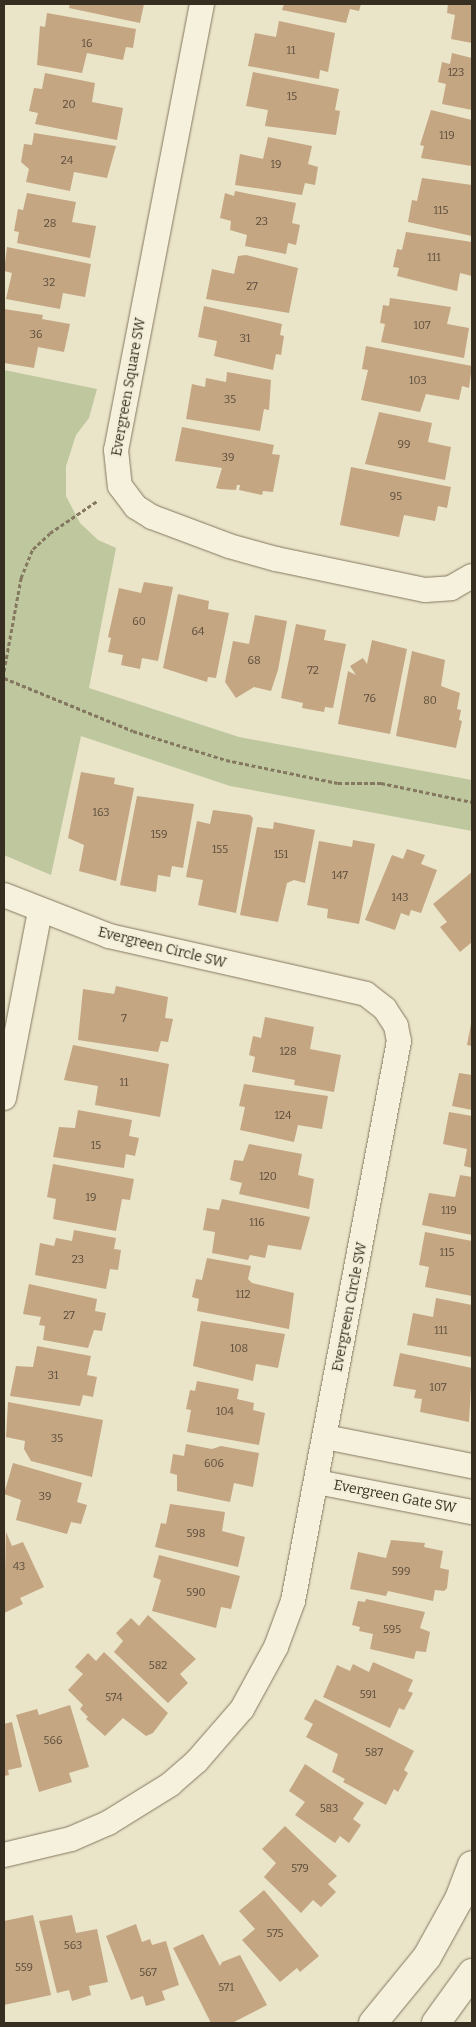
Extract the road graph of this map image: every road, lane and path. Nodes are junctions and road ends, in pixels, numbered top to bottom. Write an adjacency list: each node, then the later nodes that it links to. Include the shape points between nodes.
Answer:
1 (202, 4): 2 (street, Evergreen Square SW, via 116,450)
2 (120, 486): 3 (street, via 136,507 152,517 229,546 276,559 425,590 451,588); 4 (path, via 78,512 33,549 20,578)
3 (472, 576)
4 (4, 671)
5 (4, 678): 6 (path, via 133,730 226,760 338,783 381,783)
6 (472, 802)
7 (4, 895): 8 (street, Evergreen Circle SW)
8 (40, 911): 9 (street); 10 (street, Evergreen Circle SW, via 109,936 164,951 349,988 366,994 385,1009 396,1026 399,1055)
9 (4, 1098)
10 (325, 1438): 11 (street); 12 (street, Evergreen Circle SW)
11 (472, 1466)
12 (317, 1482): 13 (street, Evergreen Gate SW); 14 (street, Evergreen Circle SW, via 293,1602 260,1679 220,1736 171,1784 108,1823 71,1839)
13 (472, 1512)
14 (4, 1855)
15 (472, 1865): 17 (main road, via 460,1899 431,1950 400,1994)
16 (472, 1973): 18 (main road)
17 (373, 2023)
18 (436, 2023)

